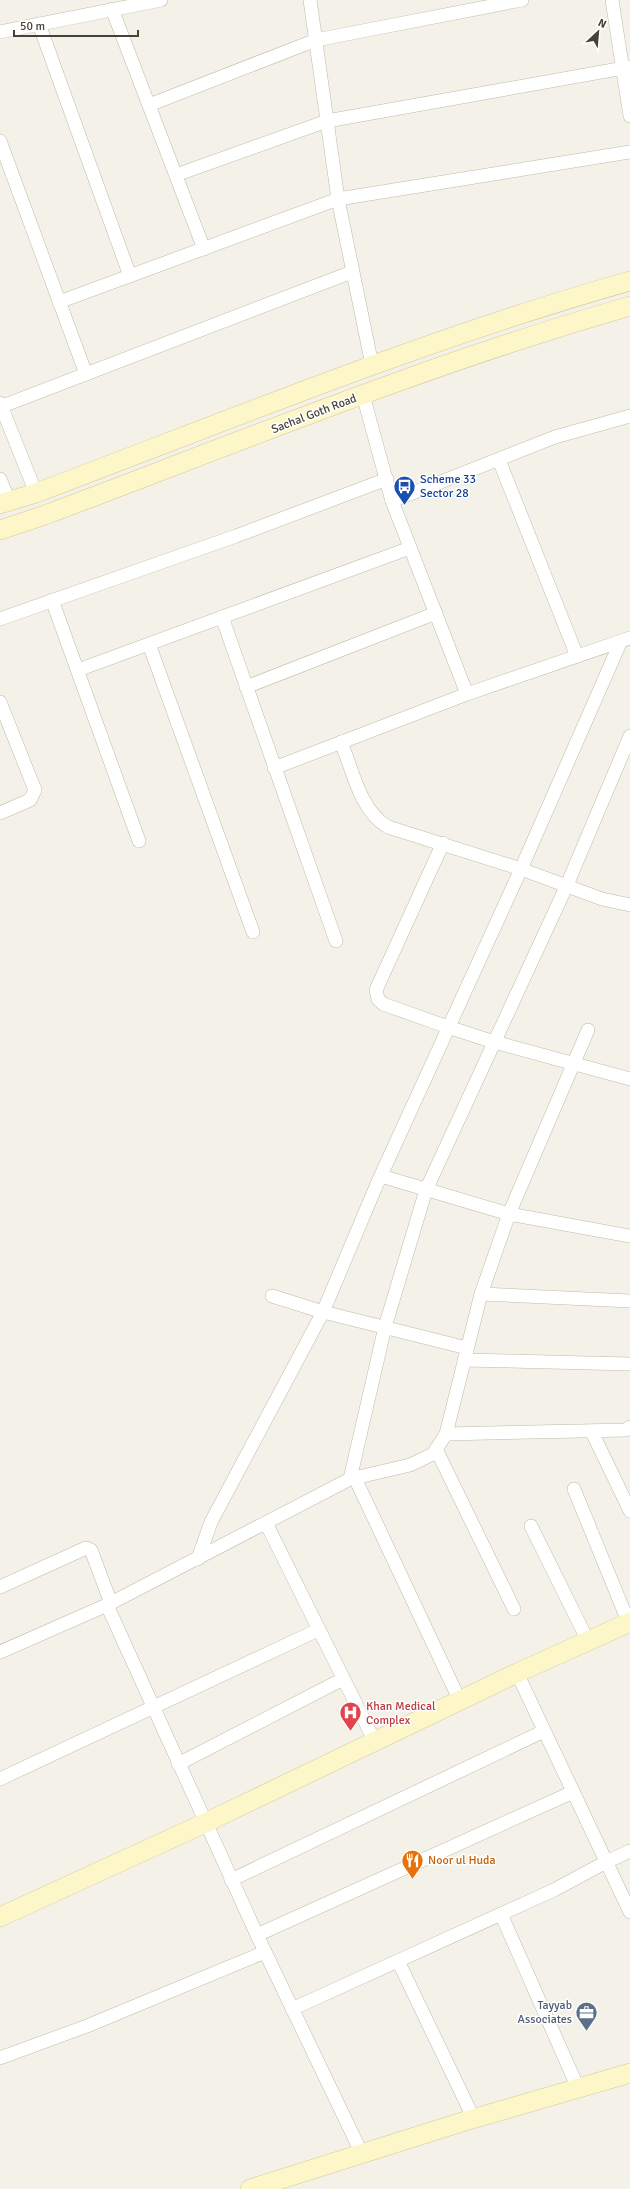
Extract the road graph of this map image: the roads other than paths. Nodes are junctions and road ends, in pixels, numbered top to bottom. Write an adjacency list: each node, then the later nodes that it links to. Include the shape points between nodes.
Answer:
1 (161, 0): 5 (street)
2 (310, 0): 8 (street)
3 (522, 0): 8 (street)
4 (612, 0): 9 (street)
5 (112, 10): 6 (street); 10 (street)
6 (39, 24): 7 (street); 19 (street)
7 (0, 32)
8 (316, 40): 10 (street); 12 (street)
9 (626, 67): 11 (street); 12 (street)
10 (149, 105): 15 (street)
11 (630, 116)
12 (327, 120): 15 (street); 16 (street)
13 (0, 141): 21 (street)
14 (630, 152): 16 (street)
15 (176, 176): 17 (street)
16 (338, 199): 17 (street); 18 (street)
17 (204, 249): 19 (street)
18 (352, 272): 23 (street); 24 (street)
19 (130, 276): 21 (street)
20 (630, 281): 23 (street, Sachal Goth Road, via 557,302)
21 (59, 302): 24 (street)
22 (630, 306): 25 (street, Sachal Goth Road, via 566,324)
23 (372, 365): 32 (street, Sachal Goth Road)
24 (86, 374): 26 (street)
25 (363, 396): 31 (street); 35 (street, Sachal Goth Road)
26 (0, 406): 28 (street)
27 (630, 416): 29 (street, via 555,436)
28 (6, 436): 32 (street)
29 (499, 460): 33 (street); 43 (street)
30 (0, 479): 34 (street)
31 (387, 479): 33 (street); 37 (street, via 236,536)
32 (36, 493): 34 (street, Sachal Goth Road)
33 (392, 501): 36 (street)
34 (4, 503)
35 (0, 530)
36 (410, 548): 38 (street); 39 (street)
37 (52, 600): 40 (street); 44 (street)
38 (436, 613): 45 (street); 46 (street)
39 (222, 617): 42 (street); 45 (street)
40 (0, 619)
41 (626, 639): 43 (street); 54 (street)
42 (149, 644): 44 (street); 57 (street)
43 (577, 656): 46 (street)
44 (78, 670): 52 (street)
45 (246, 687): 50 (street)
46 (467, 694): 49 (street)
47 (0, 702): 51 (street, via 35,790 30,800)
48 (630, 736): 55 (street)
49 (341, 742): 50 (street); 53 (street, via 368,810 377,821 388,827)
50 (274, 768): 58 (street)
51 (0, 813)
52 (139, 841)
53 (443, 843): 54 (street); 59 (street, via 376,994 383,1004)
54 (521, 869): 55 (street); 59 (street)
55 (567, 886): 56 (street); 61 (street)
56 (630, 905)
57 (253, 932)
58 (336, 941)
59 (448, 1027): 61 (street); 64 (street)
60 (588, 1030): 62 (street)
61 (494, 1042): 62 (street); 65 (street)
62 (573, 1064): 63 (street); 66 (street)
63 (630, 1079)
64 (381, 1176): 65 (street); 71 (street)
65 (426, 1190): 66 (street); 72 (street)
66 (509, 1214): 67 (street); 68 (street)
67 (630, 1236)
68 (481, 1294): 70 (street); 73 (street)
69 (272, 1296): 71 (street)
70 (630, 1301)
71 (323, 1312): 72 (street); 84 (street, via 211,1522)
72 (385, 1327): 73 (street); 79 (street)
73 (465, 1354): 74 (street); 77 (street)
74 (630, 1364)
75 (630, 1428): 76 (street)
76 (592, 1432): 77 (street); 81 (street)
77 (446, 1434): 78 (street)
78 (436, 1449): 79 (street, via 433,1454 410,1465); 87 (street)
79 (352, 1478): 82 (street); 94 (street)
80 (574, 1489): 88 (street)
81 (630, 1511)
82 (266, 1523): 84 (street); 89 (street)
83 (530, 1526): 90 (street)
84 (198, 1559): 86 (street)
85 (0, 1587): 86 (street, via 86,1548 91,1550)
86 (109, 1604): 91 (street); 95 (street)
87 (514, 1609)
88 (630, 1623): 90 (street)
89 (318, 1630): 93 (street); 95 (street)
90 (588, 1641): 92 (street)
91 (0, 1652)
92 (517, 1673): 94 (street); 96 (street)
93 (343, 1679): 97 (street); 98 (street)
94 (460, 1700): 97 (street)
95 (153, 1708): 98 (street); 99 (street)
96 (544, 1730): 100 (street); 104 (street)
97 (375, 1742): 101 (street)
98 (178, 1764): 101 (street)
99 (0, 1779)
100 (573, 1792): 103 (street); 108 (street)
101 (205, 1824): 104 (street); 107 (street)
102 (630, 1851): 103 (street)
103 (606, 1862): 105 (street); 106 (street, via 554,1890)
104 (231, 1880): 108 (street)
105 (630, 1912)
106 (500, 1914): 110 (street); 114 (street)
107 (0, 1917)
108 (257, 1935): 109 (street)
109 (265, 1952): 111 (street); 112 (street, via 86,2026)
110 (398, 1961): 111 (street); 115 (street)
111 (292, 2009): 116 (street)
112 (0, 2058)
113 (630, 2073): 114 (street)
114 (578, 2088): 115 (street)
115 (474, 2119): 116 (street)
116 (362, 2154): 117 (street)
117 (250, 2189)

